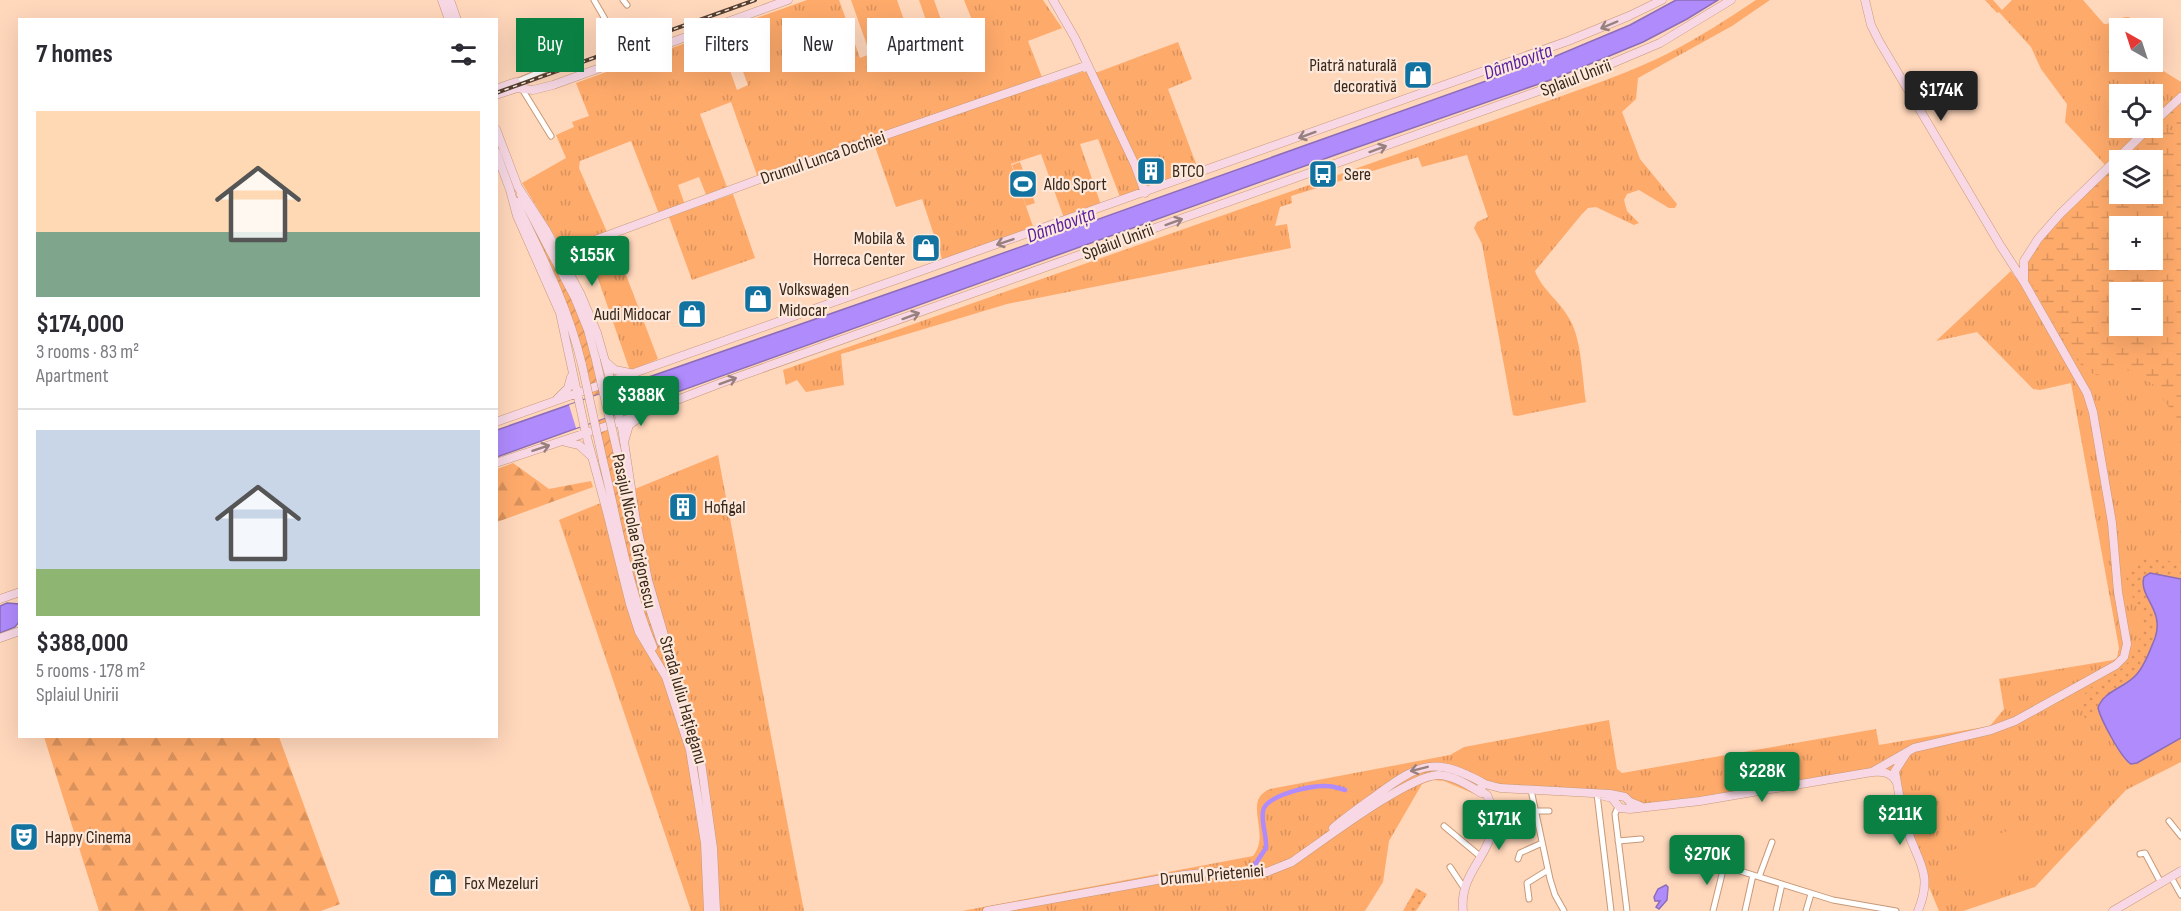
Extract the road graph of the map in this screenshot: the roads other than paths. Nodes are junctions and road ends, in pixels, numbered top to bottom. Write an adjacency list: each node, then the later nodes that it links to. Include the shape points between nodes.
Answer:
1 (442, 0): 10 (main road)
2 (450, 0): 11 (main road)
3 (594, 0): 12 (street)
4 (788, 0): 9 (main road)
5 (1053, 0): 13 (main road)
6 (1662, 0): 26 (main road, Splaiul Unirii, one-way to 26, via 1568,41)
7 (1731, 0): 35 (main road, Splaiul Unirii, one-way to 7, via 1581,76 1660,43)
8 (1865, 0): 28 (main road, via 1879,41 2002,249)
9 (766, 4): 17 (main road, via 553,85 533,90)
10 (448, 18)
11 (456, 18)
12 (604, 18)
13 (1088, 65): 26 (main road); 27 (main road, Drumul Lunca Dochiei)
14 (540, 72): 15 (street)
15 (516, 82): 16 (main road); 17 (main road)
16 (498, 88)
17 (522, 88): 18 (main road); 22 (street)
18 (498, 94)
19 (2181, 97): 20 (main road)
20 (2163, 114)
21 (498, 136): 25 (main road)
22 (551, 136)
23 (2139, 138): 28 (main road)
24 (498, 156): 25 (main road)
25 (514, 189): 27 (main road, via 532,207); 29 (main road, Pasajul Nicolae Grigorescu, via 575,298); 30 (main road, Strada Iuliu Hațieganu, via 517,216 557,305); 47 (main road, Pasajul Nicolae Grigorescu, bridge, via 569,316 636,601)
26 (1145, 193): 31 (main road, Splaiul Unirii, one-way to 31)
27 (560, 253): 29 (main road, via 588,310)
28 (2018, 261): 48 (main road, via 2033,300 2079,376 2091,404 2112,523 2127,651 2112,667 2015,722 1910,750)
29 (600, 360): 31 (main road, via 615,370); 32 (main road, Strada Iuliu Hațieganu); 47 (main road, Pasajul Nicolae Grigorescu, bridge, via 641,582)
30 (572, 367): 33 (main road, Strada Iuliu Hațieganu); 34 (main road, via 569,386)
31 (634, 373): 32 (main road, Splaiul Unirii)
32 (611, 382): 33 (main road, Splaiul Unirii); 37 (main road, Strada Iuliu Hațieganu)
33 (577, 394): 34 (main road, Splaiul Unirii); 38 (main road, Strada Iuliu Hațieganu)
34 (553, 402): 36 (main road, Splaiul Unirii)
35 (653, 409): 37 (main road, Splaiul Unirii); 40 (main road, via 629,425)
36 (498, 421)
37 (620, 422): 38 (main road, Splaiul Unirii); 40 (main road, Strada Iuliu Hațieganu)
38 (586, 434): 39 (main road, Splaiul Unirii); 41 (main road, Strada Iuliu Hațieganu)
39 (562, 441): 41 (main road, via 579,445); 42 (main road, Splaiul Unirii, one-way to 39)
40 (625, 445): 47 (main road, Strada Iuliu Hațieganu, via 645,570)
41 (592, 457): 47 (main road, Strada Iuliu Hațieganu, via 634,618)
42 (498, 462)
43 (18, 593): 44 (main road)
44 (0, 599)
45 (18, 632): 46 (main road)
46 (0, 638)
47 (670, 676): 81 (main road, Strada Iuliu Hațieganu, via 695,771 706,850); 82 (main road, Strada Iuliu Hațieganu, via 693,728 704,776)
48 (1890, 769): 52 (main road, via 1650,807); 94 (main road, via 1925,878)
49 (1487, 790): 50 (main road); 62 (main road, Drumul Prieteniei, via 1449,777 1425,777); 62 (main road, one-way to 62, via 1475,778 1445,767 1411,771); 64 (main road, via 1494,827)
50 (1531, 790): 51 (main road); 53 (street)
51 (1599, 794): 52 (main road); 86 (street)
52 (1621, 803): 59 (street, via 1615,814)
53 (1535, 811): 54 (street); 61 (street)
54 (1549, 811)
55 (2169, 821): 57 (street)
56 (1444, 826): 64 (street)
57 (2181, 836)
58 (1641, 839): 59 (street)
59 (1618, 841): 87 (street)
60 (1772, 842): 71 (street)
61 (1542, 843): 66 (street, via 1520,853); 69 (street)
62 (1315, 846): 83 (main road, Drumul Prieteniei, via 1267,872 1184,875)
63 (2140, 854): 73 (street, via 2145,853)
64 (1481, 857): 75 (main road)
65 (1706, 858): 67 (street)
66 (1518, 859)
67 (1724, 866): 71 (street); 88 (street)
68 (1450, 867): 75 (street)
69 (1548, 870): 78 (street, via 1527,883); 85 (street)
70 (2181, 871): 72 (main road)
71 (1756, 876): 74 (street); 89 (street)
72 (2171, 877): 73 (main road); 77 (street)
73 (2161, 883): 80 (main road)
74 (1782, 885): 76 (street); 90 (street)
75 (1464, 888): 84 (main road)
76 (1811, 894): 79 (street); 91 (street)
77 (2181, 895)
78 (1529, 899)
79 (1849, 904): 92 (street); 93 (street)
80 (2116, 910)
81 (708, 911)
82 (716, 911)
83 (987, 911)
84 (1463, 911)
85 (1564, 911)
86 (1611, 911)
87 (1627, 911)
88 (1713, 911)
89 (1745, 911)
90 (1776, 911)
91 (1806, 911)
92 (1848, 911)
93 (1896, 911)
94 (1918, 911)

